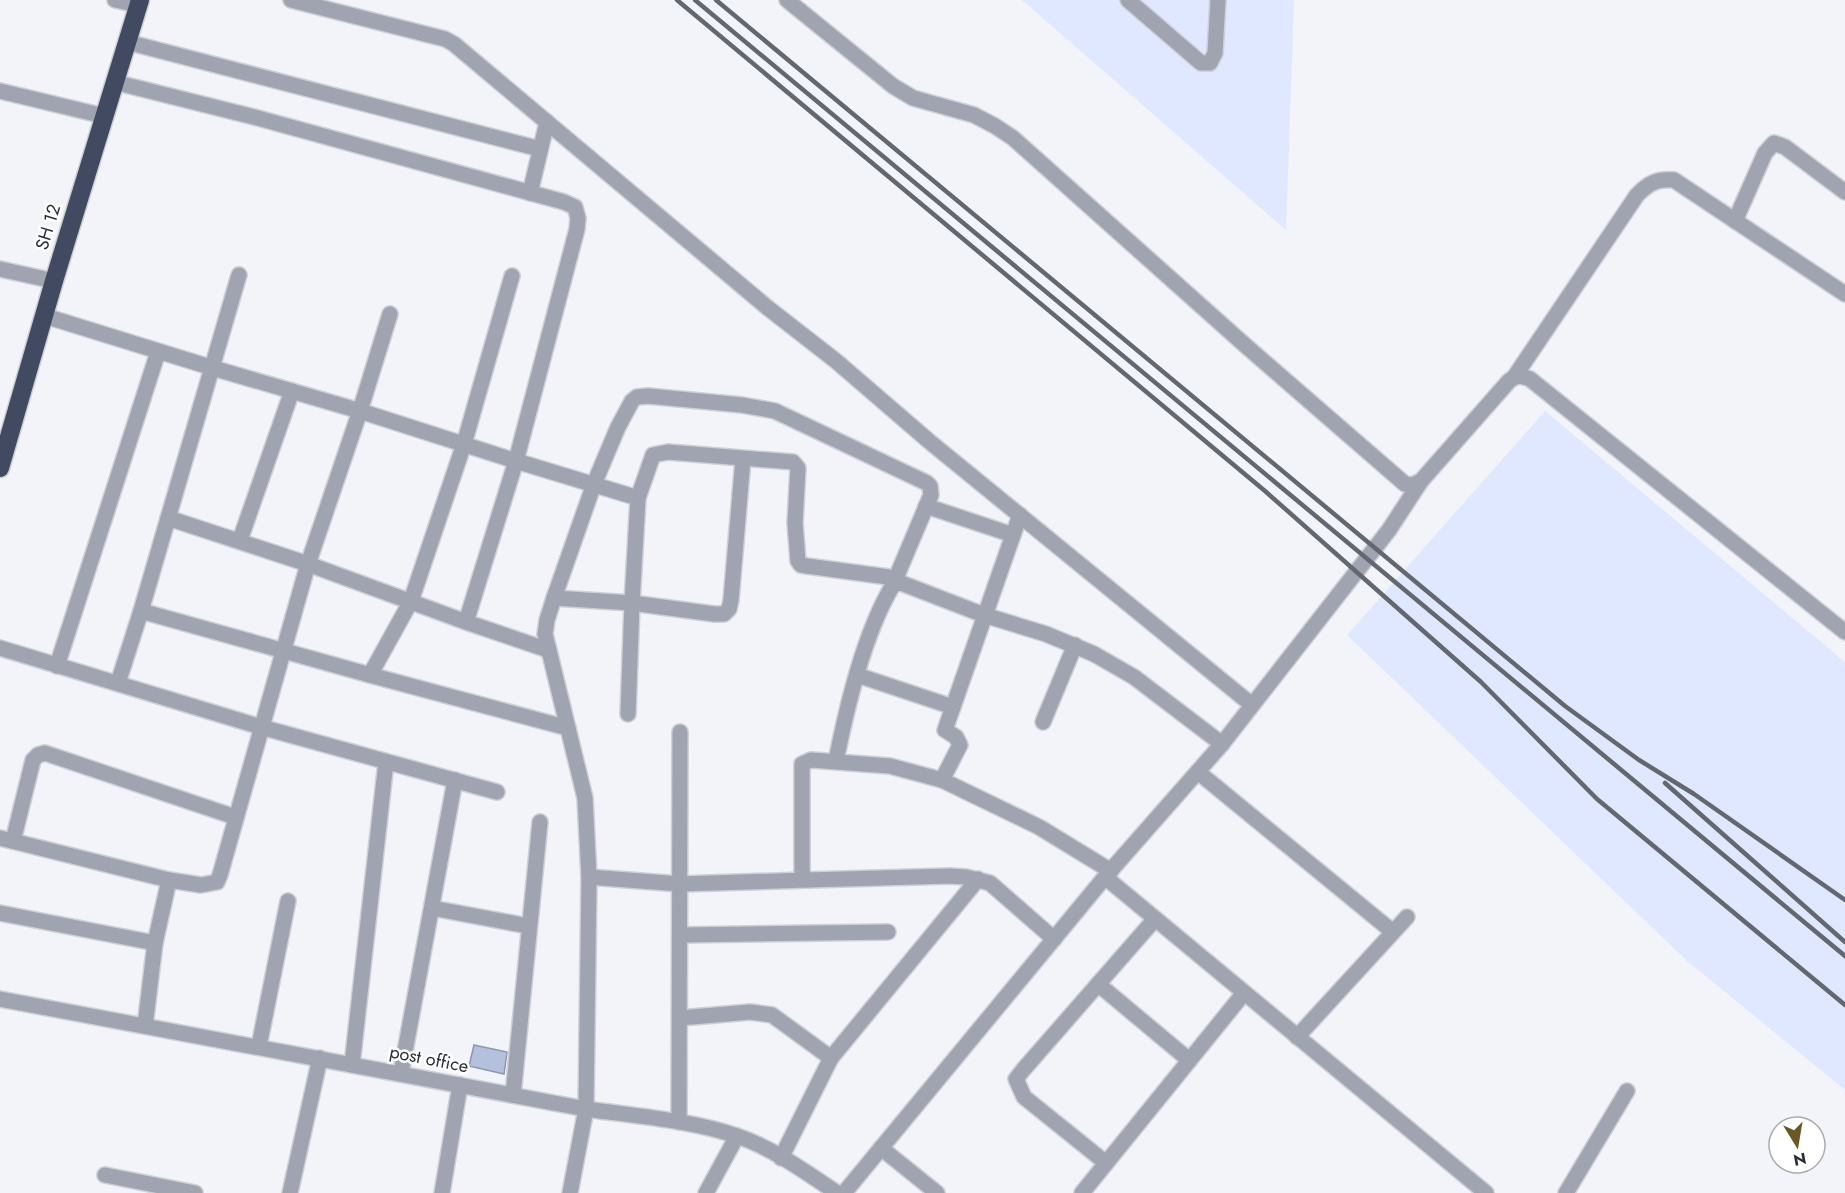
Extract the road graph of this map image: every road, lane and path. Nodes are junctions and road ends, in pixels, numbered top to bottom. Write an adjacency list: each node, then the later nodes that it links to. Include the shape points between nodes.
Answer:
1 (115, 0): 6 (street)
2 (291, 0): 11 (street, via 445,39)
3 (787, 0): 32 (street, via 912,98 974,115 1012,138 1399,479 1412,485)
4 (1128, 0): 5 (street, via 1201,63 1210,63 1215,53)
5 (1218, 0)
6 (139, 3): 7 (highway, SH 12)
7 (127, 42): 8 (highway, SH 12); 12 (street)
8 (114, 82): 10 (highway, SH 12); 14 (street)
9 (0, 91): 10 (street)
10 (104, 117): 19 (highway, SH 12)
11 (547, 122): 12 (street); 36 (street)
12 (540, 149): 14 (street)
13 (1845, 192): 15 (street, via 1774,143)
14 (530, 193): 30 (street, via 575,207 578,218)
15 (1735, 221): 20 (street); 25 (street, via 1674,180 1659,179 1648,184)
16 (0, 269): 19 (street)
17 (239, 275): 24 (street)
18 (512, 276): 28 (street)
19 (54, 281): 22 (highway, SH 12)
20 (1845, 294)
21 (390, 314): 27 (street)
22 (45, 316): 23 (street); 31 (highway, SH 12)
23 (158, 352): 24 (street); 53 (street)
24 (213, 368): 26 (street); 37 (street)
25 (1515, 376): 32 (street); 48 (street, via 1530,379)
26 (292, 391): 27 (street); 39 (street)
27 (360, 411): 28 (street); 40 (street)
28 (464, 444): 30 (street); 43 (street)
29 (743, 459): 34 (street, via 668,452 653,455); 41 (street, via 786,460 798,468 795,524 801,565); 44 (street, via 729,609 724,614 714,614)
30 (516, 461): 33 (street); 47 (street)
31 (0, 468)
32 (1421, 481): 57 (street, via 1389,530)
33 (594, 484): 34 (street); 35 (street, via 632,401 648,396 742,405 784,415 927,483 931,490); 42 (street)
34 (638, 498): 44 (street)
35 (926, 506): 38 (street); 41 (street)
36 (1020, 515): 38 (street); 57 (street)
37 (168, 518): 39 (street); 45 (street)
38 (1013, 535): 46 (street)
39 (240, 540): 40 (street)
40 (308, 564): 43 (street); 51 (street)
41 (894, 582): 46 (street); 55 (street)
42 (554, 598): 44 (street); 52 (street, via 545,634)
43 (411, 601): 47 (street); 54 (street)
44 (632, 603): 59 (street)
45 (141, 611): 51 (street); 56 (street)
46 (984, 615): 49 (street); 58 (street)
47 (466, 622): 52 (street)
48 (1845, 632)
49 (1076, 645): 60 (street); 64 (street, via 1134,677)
50 (0, 648): 53 (street)
51 (284, 650): 54 (street); 61 (street)
52 (548, 650): 62 (street)
53 (57, 666): 56 (street)
54 (370, 675): 62 (street)
55 (857, 675): 58 (street); 65 (street)
56 (118, 683): 61 (street)
57 (1252, 705): 64 (street)
58 (952, 707): 69 (street, via 945,730 960,745)
59 (628, 714)
60 (1043, 722)
61 (261, 727): 66 (street); 71 (street)
62 (568, 728): 75 (street, via 585,798)
63 (680, 732): 79 (street)
64 (1222, 744): 67 (street)
65 (836, 761): 69 (street, via 890,766); 78 (street, via 811,760 801,768 802,871)
66 (386, 762): 68 (street); 101 (street)
67 (1198, 772): 74 (street); 87 (street)
68 (455, 780): 70 (street); 81 (street)
69 (942, 780): 74 (street, via 1040,827)
70 (497, 792)
71 (235, 818): 73 (street, via 45,753 33,759); 77 (street, via 217,882 201,885)
72 (540, 822): 85 (street)
73 (7, 839): 77 (street)
74 (1108, 874): 84 (street); 89 (street)
75 (589, 877): 79 (street); 106 (street)
76 (978, 879): 78 (street, via 950,876); 89 (street, via 990,883); 99 (street)
77 (169, 880): 90 (street)
78 (808, 880): 79 (street)
79 (680, 884): 88 (street)
80 (288, 901): 97 (street)
81 (432, 908): 85 (street); 102 (street)
82 (0, 913): 90 (street)
83 (1407, 917): 87 (street)
84 (1155, 919): 91 (street); 92 (street)
85 (528, 926): 105 (street)
86 (888, 932): 88 (street)
87 (1393, 932): 96 (street)
88 (680, 935): 94 (street)
89 (1054, 939): 109 (street)
90 (155, 943): 95 (street)
91 (1098, 984): 100 (street); 111 (street, via 1016,1079 1024,1097)
92 (1244, 993): 96 (street); 100 (street)
93 (0, 999): 95 (street, post office)
94 (680, 1018): 99 (street, via 762,1012 780,1020); 107 (street)
95 (145, 1026): 97 (street, post office)
96 (1297, 1037): 122 (street)
97 (259, 1046): 98 (street, post office)
98 (320, 1058): 101 (street, post office); 114 (street)
99 (831, 1058): 110 (street)
100 (1190, 1060): 111 (street)
101 (352, 1065): 102 (street, post office)
102 (401, 1073): 103 (street, post office)
103 (460, 1085): 105 (street, post office); 115 (street)
104 (1627, 1091): 123 (street)
105 (513, 1095): 106 (street, post office)
106 (586, 1109): 107 (street, post office); 116 (street)
107 (680, 1122): 108 (street, post office)
108 (737, 1136): 110 (street, post office); 117 (street)
109 (881, 1148): 119 (street); 120 (street)
110 (781, 1158): 118 (street, post office)
111 (1106, 1163): 121 (street)
112 (105, 1176): 113 (street)
113 (195, 1193)
114 (290, 1193)
115 (442, 1193)
116 (570, 1193)
117 (706, 1193)
118 (837, 1193)
119 (844, 1193)
120 (937, 1193)
121 (1082, 1193)
122 (1486, 1193)
123 (1566, 1193)

